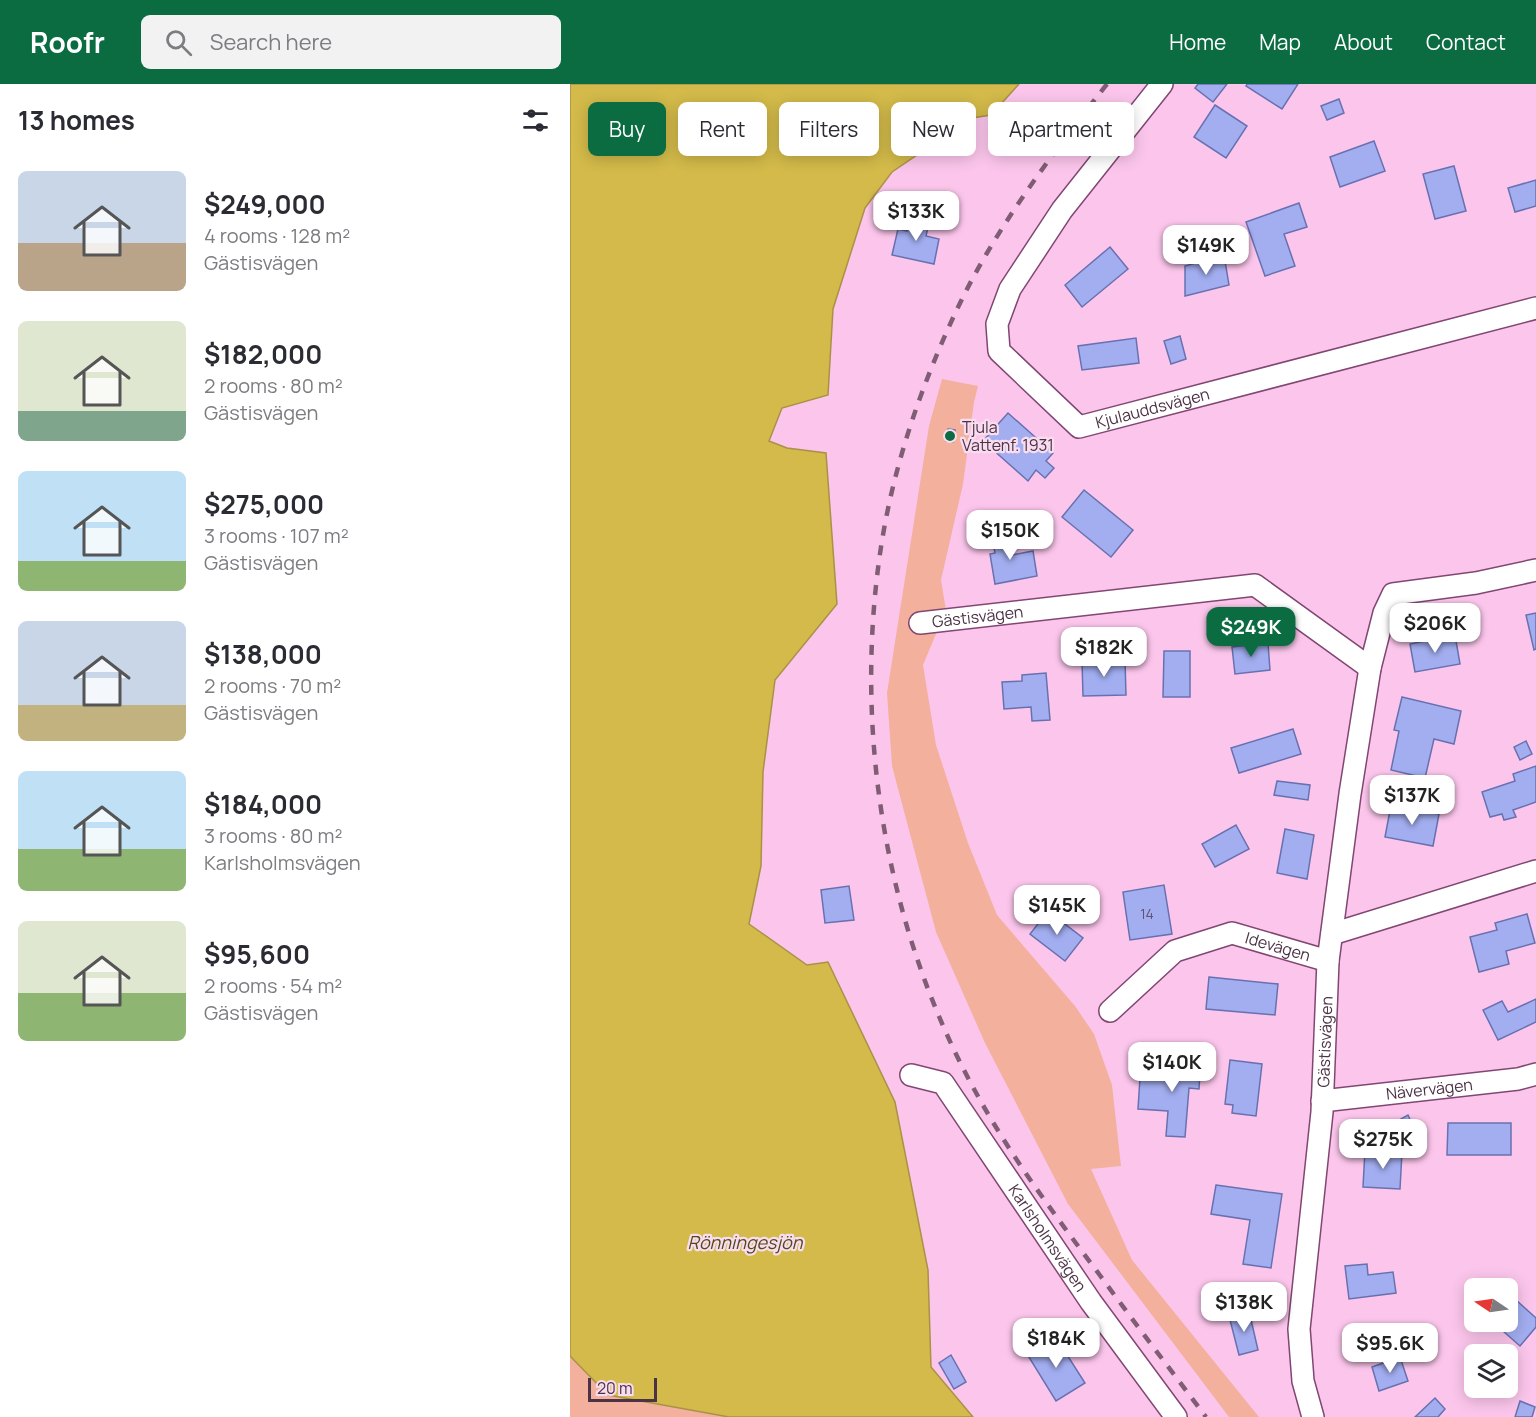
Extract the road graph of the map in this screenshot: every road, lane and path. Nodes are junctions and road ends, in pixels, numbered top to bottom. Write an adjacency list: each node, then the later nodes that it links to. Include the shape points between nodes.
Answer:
1 (1162, 84): 2 (street, Kjulauddsvägen, via 1062,210 1010,289 997,324 999,351 1079,427)
2 (1536, 308)
3 (1536, 570): 5 (street, Gästisvägen, via 1393,594 1383,613)
4 (920, 623): 5 (street, Gästisvägen, via 1255,585)
5 (1370, 668): 7 (street, Gästisvägen)
6 (1536, 871): 7 (street, Idevägen)
7 (1332, 934): 8 (street, Gästisvägen)
8 (1328, 961): 9 (street, Idevägen, via 1232,933 1175,951); 13 (street, Gästisvägen)
9 (1110, 1011)
10 (911, 1075): 14 (street, Karlsholmsvägen, via 943,1083 1091,1302)
11 (1527, 1077): 12 (street); 13 (street, Nävervägen)
12 (1536, 1094)
13 (1322, 1101): 15 (street, Gästisvägen, via 1299,1329 1303,1381)
14 (1176, 1417)
15 (1313, 1417)

